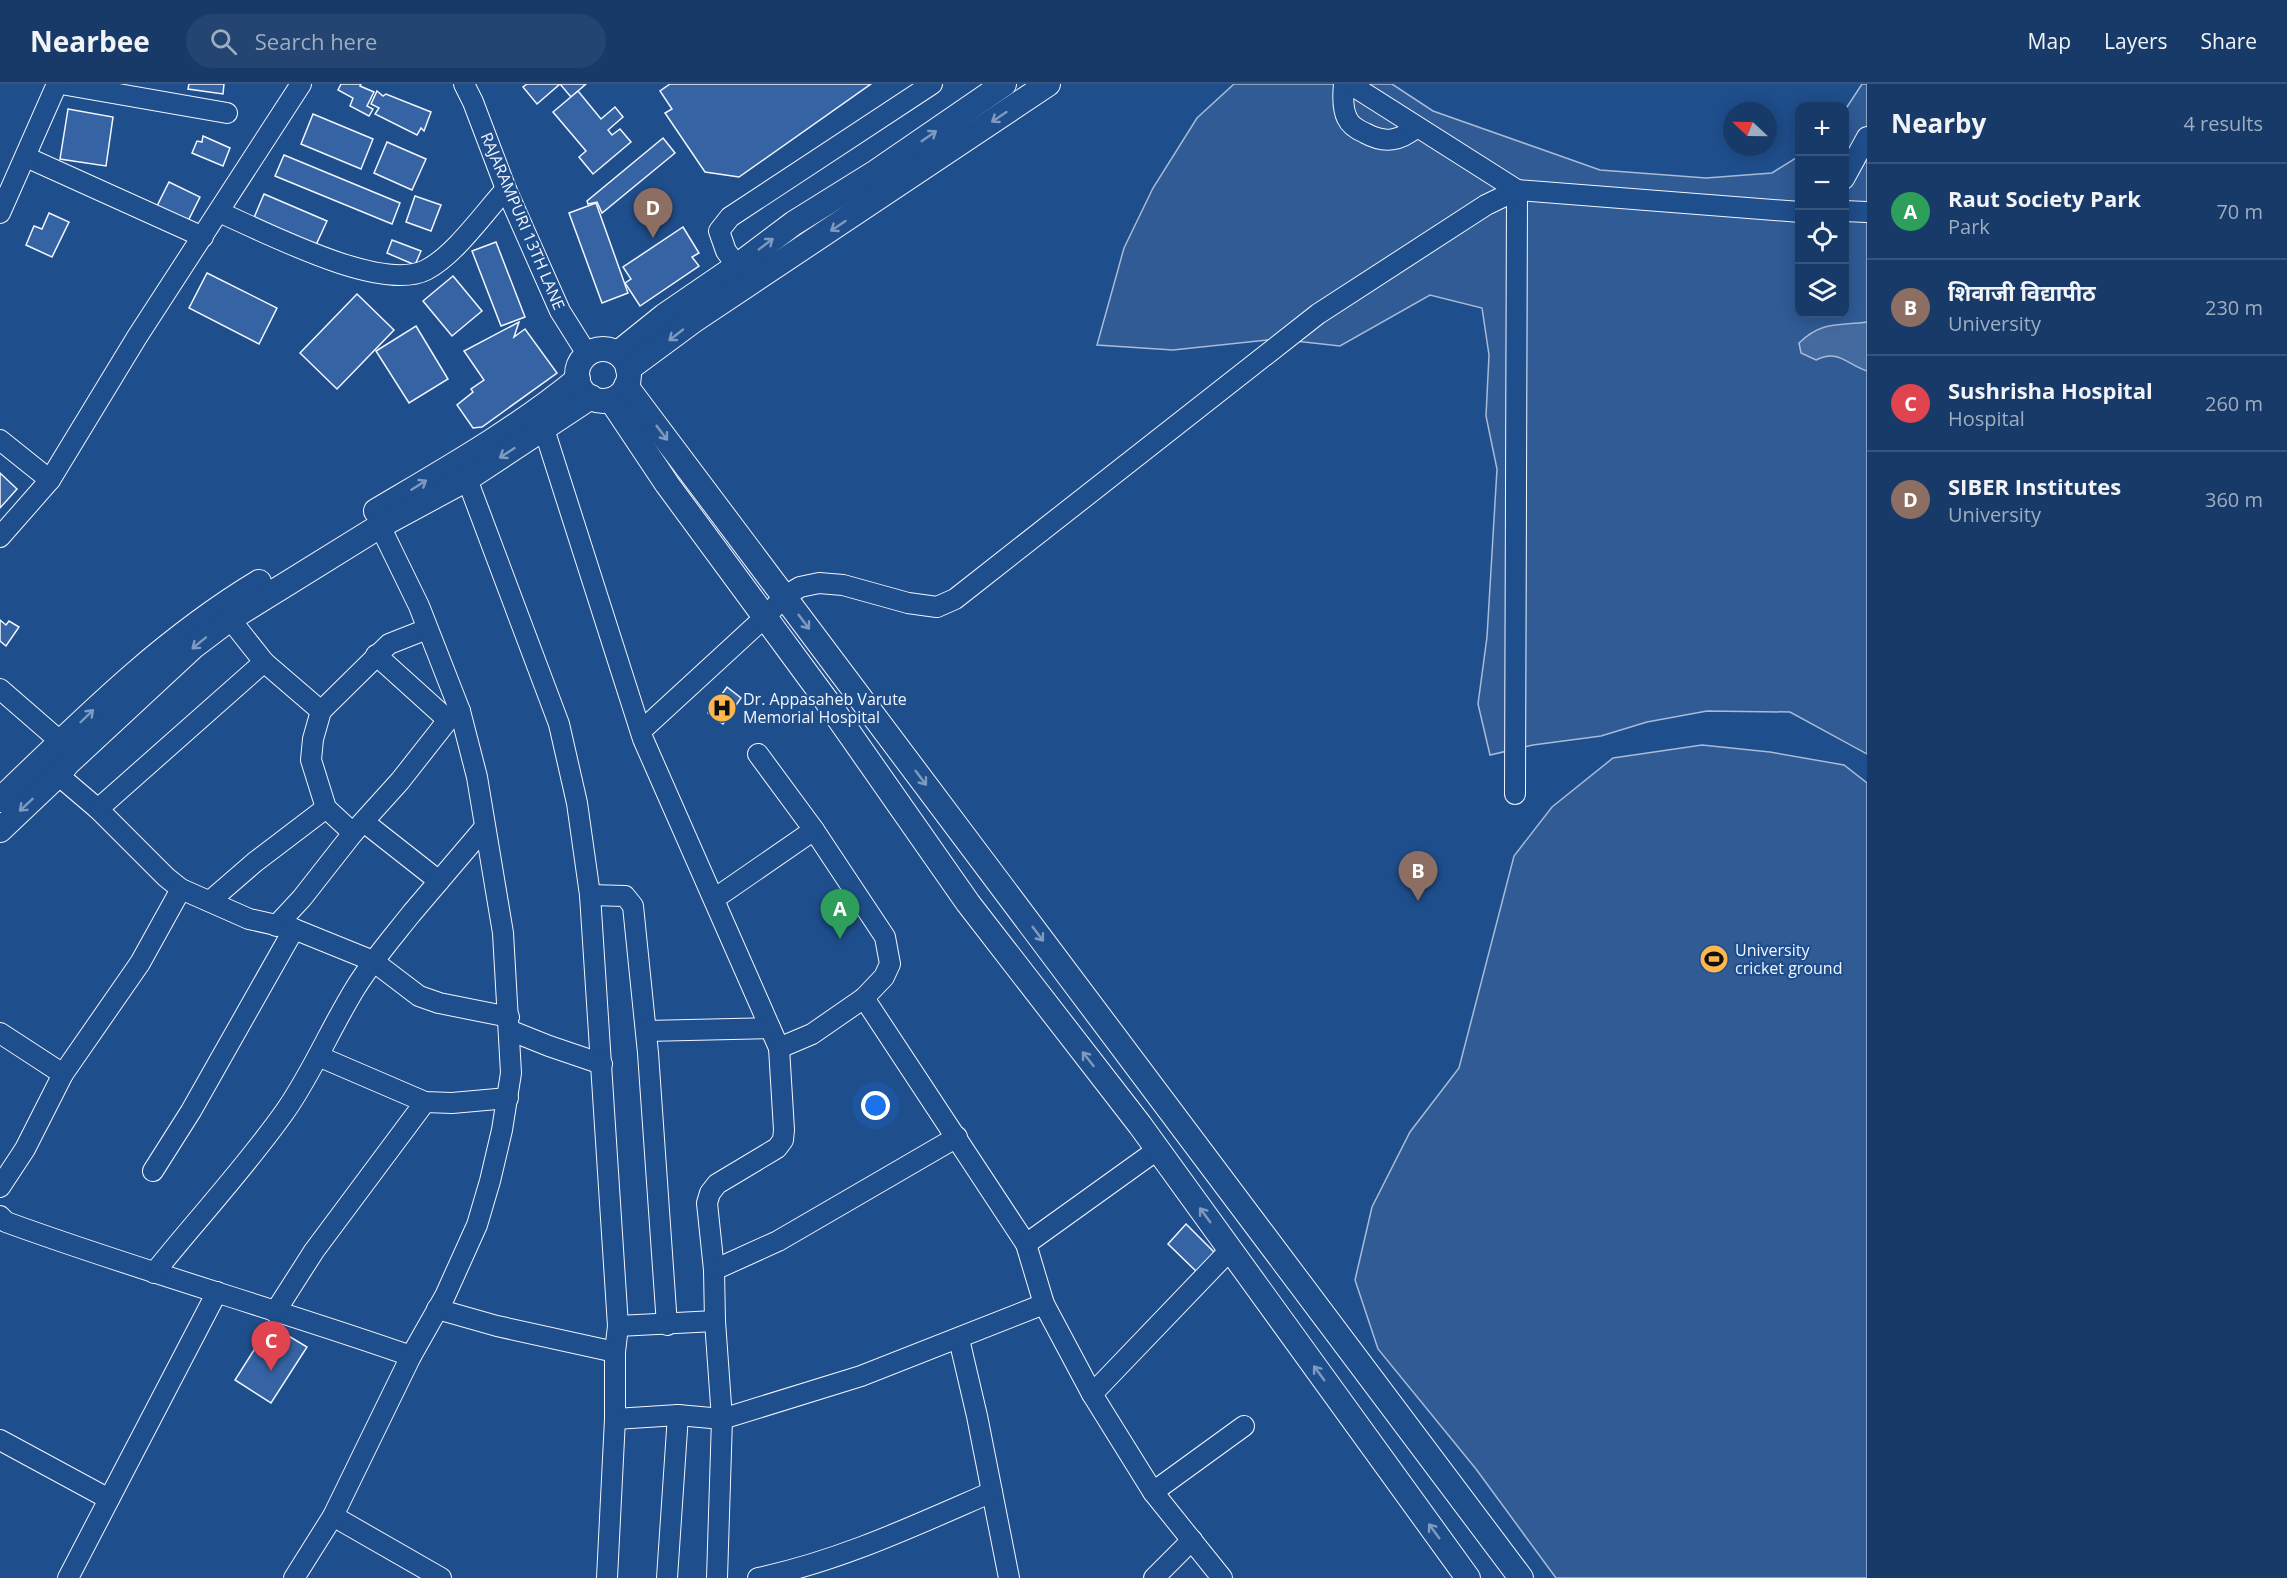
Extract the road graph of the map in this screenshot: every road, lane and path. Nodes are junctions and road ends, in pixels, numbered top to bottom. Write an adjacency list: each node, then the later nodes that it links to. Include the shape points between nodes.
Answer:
1 (301, 84): 17 (street)
2 (464, 84): 14 (street, RAJARAMPURI 13TH LANE)
3 (932, 84): 22 (street, via 730,217 719,231)
4 (1004, 84): 22 (main road, one-way to 4, via 794,223)
5 (1048, 84): 24 (main road, one-way to 24)
6 (1344, 84): 10 (street, via 1347,117 1357,129 1377,140 1393,140)
7 (1350, 84): 10 (street)
8 (67, 85): 9 (street); 12 (street)
9 (227, 113)
10 (1418, 127): 15 (street)
11 (1867, 137): 13 (street)
12 (26, 157): 20 (street); 21 (street)
13 (1849, 172)
14 (506, 189): 17 (street, via 447,255 425,271 406,276 347,267); 23 (street, RAJARAMPURI 13TH LANE, via 560,311)
15 (1517, 190): 18 (street); 31 (street, via 1486,205 1318,314 955,599 937,607 819,583 800,587); 44 (street)
16 (1849, 211): 19 (street)
17 (219, 212): 21 (street)
18 (1795, 212)
19 (1867, 212)
20 (0, 213)
21 (203, 237): 28 (street)
22 (737, 266): 24 (main road, via 664,316)
23 (587, 354): 24 (main road, via 580,364)
24 (609, 381): 25 (main road); 31 (main road, one-way to 31); 32 (main road, via 667,484); 41 (main road, one-way to 24, via 107,696 223,603 551,401)
25 (544, 429): 27 (main road, one-way to 27); 40 (street)
26 (0, 440): 28 (street)
27 (467, 479): 29 (main road); 54 (street, via 559,724 578,803)
28 (51, 480): 30 (street)
29 (380, 526): 33 (main road); 34 (street)
30 (0, 537)
31 (785, 596): 32 (street); 111 (main road, one-way to 111)
32 (765, 617): 40 (street); 71 (main road, one-way to 32, via 968,903)
33 (230, 619): 36 (street); 43 (main road, one-way to 43, via 194,647)
34 (427, 629): 35 (street, via 388,644); 39 (street)
35 (376, 655): 38 (street); 39 (street)
36 (264, 662): 38 (street); 47 (street)
37 (0, 689): 41 (street)
38 (321, 711): 46 (street, via 311,760)
39 (454, 716): 48 (street, via 477,777); 49 (street)
40 (641, 731): 55 (street)
41 (61, 742): 45 (main road)
42 (758, 754): 51 (street)
43 (58, 775): 47 (street); 50 (main road, one-way to 50)
44 (1515, 794)
45 (0, 800)
46 (326, 808): 49 (street); 56 (street)
47 (98, 809): 53 (street)
48 (485, 827): 52 (street); 60 (street, via 503,933)
49 (358, 828): 52 (street); 57 (street, via 302,898)
50 (0, 830)
51 (814, 830): 55 (street); 59 (street, via 885,937 890,964 884,977)
52 (439, 881): 58 (street)
53 (181, 889): 56 (street); 67 (street, via 140,963)
54 (590, 895): 62 (street, via 625,896 633,906); 66 (street)
55 (714, 899): 61 (street)
56 (210, 901): 57 (street, via 249,919)
57 (285, 927): 58 (street); 72 (street, via 192,1110)
58 (373, 961): 60 (street, via 419,996); 65 (street, via 337,1017)
59 (864, 998): 64 (street, via 812,1034); 70 (street)
60 (509, 1024): 66 (street, via 549,1046); 68 (street)
61 (770, 1028): 62 (street); 64 (street)
62 (645, 1031): 84 (street)
63 (0, 1033): 67 (street)
64 (779, 1048): 77 (street, via 783,1140 777,1148 717,1184 710,1193 707,1203)
65 (318, 1056): 69 (street); 78 (street, via 256,1151)
66 (602, 1064): 85 (street)
67 (63, 1074): 73 (street, via 25,1149)
68 (508, 1098): 69 (street); 81 (street, via 477,1225)
69 (425, 1102): 82 (street, via 314,1251)
70 (957, 1137): 75 (street); 77 (street, via 778,1241)
71 (1157, 1150): 75 (street); 76 (main road, one-way to 71)
72 (153, 1171)
73 (0, 1187)
74 (2, 1224): 78 (street)
75 (1026, 1244): 80 (street)
76 (1230, 1250): 89 (street); 110 (main road, one-way to 76)
77 (714, 1270): 83 (street)
78 (154, 1273): 79 (street)
79 (217, 1292): 82 (street); 97 (street)
80 (1044, 1304): 86 (street); 89 (street)
81 (437, 1309): 87 (street); 88 (street)
82 (275, 1312): 88 (street)
83 (715, 1321): 84 (street); 92 (street)
84 (667, 1325): 85 (street)
85 (618, 1326): 87 (street)
86 (959, 1339): 92 (street, via 861,1376); 95 (street)
87 (615, 1352): 91 (street)
88 (411, 1356): 98 (street)
89 (1092, 1394): 96 (street)
90 (678, 1415): 91 (street); 92 (street); 104 (street)
91 (615, 1419): 103 (street)
92 (722, 1419): 105 (street)
93 (1244, 1426): 96 (street)
94 (0, 1440): 97 (street)
95 (992, 1492): 106 (street, via 894,1535); 107 (street)
96 (1153, 1492): 99 (street)
97 (109, 1499): 101 (street)
98 (333, 1516): 100 (street); 102 (street)
99 (1192, 1540): 108 (street); 109 (street)
100 (438, 1577)
101 (68, 1578)
102 (294, 1578)
103 (608, 1578)
104 (667, 1578)
105 (717, 1578)
106 (758, 1578)
107 (1009, 1578)
108 (1154, 1578)
109 (1222, 1578)
110 (1468, 1578)
111 (1521, 1578)

